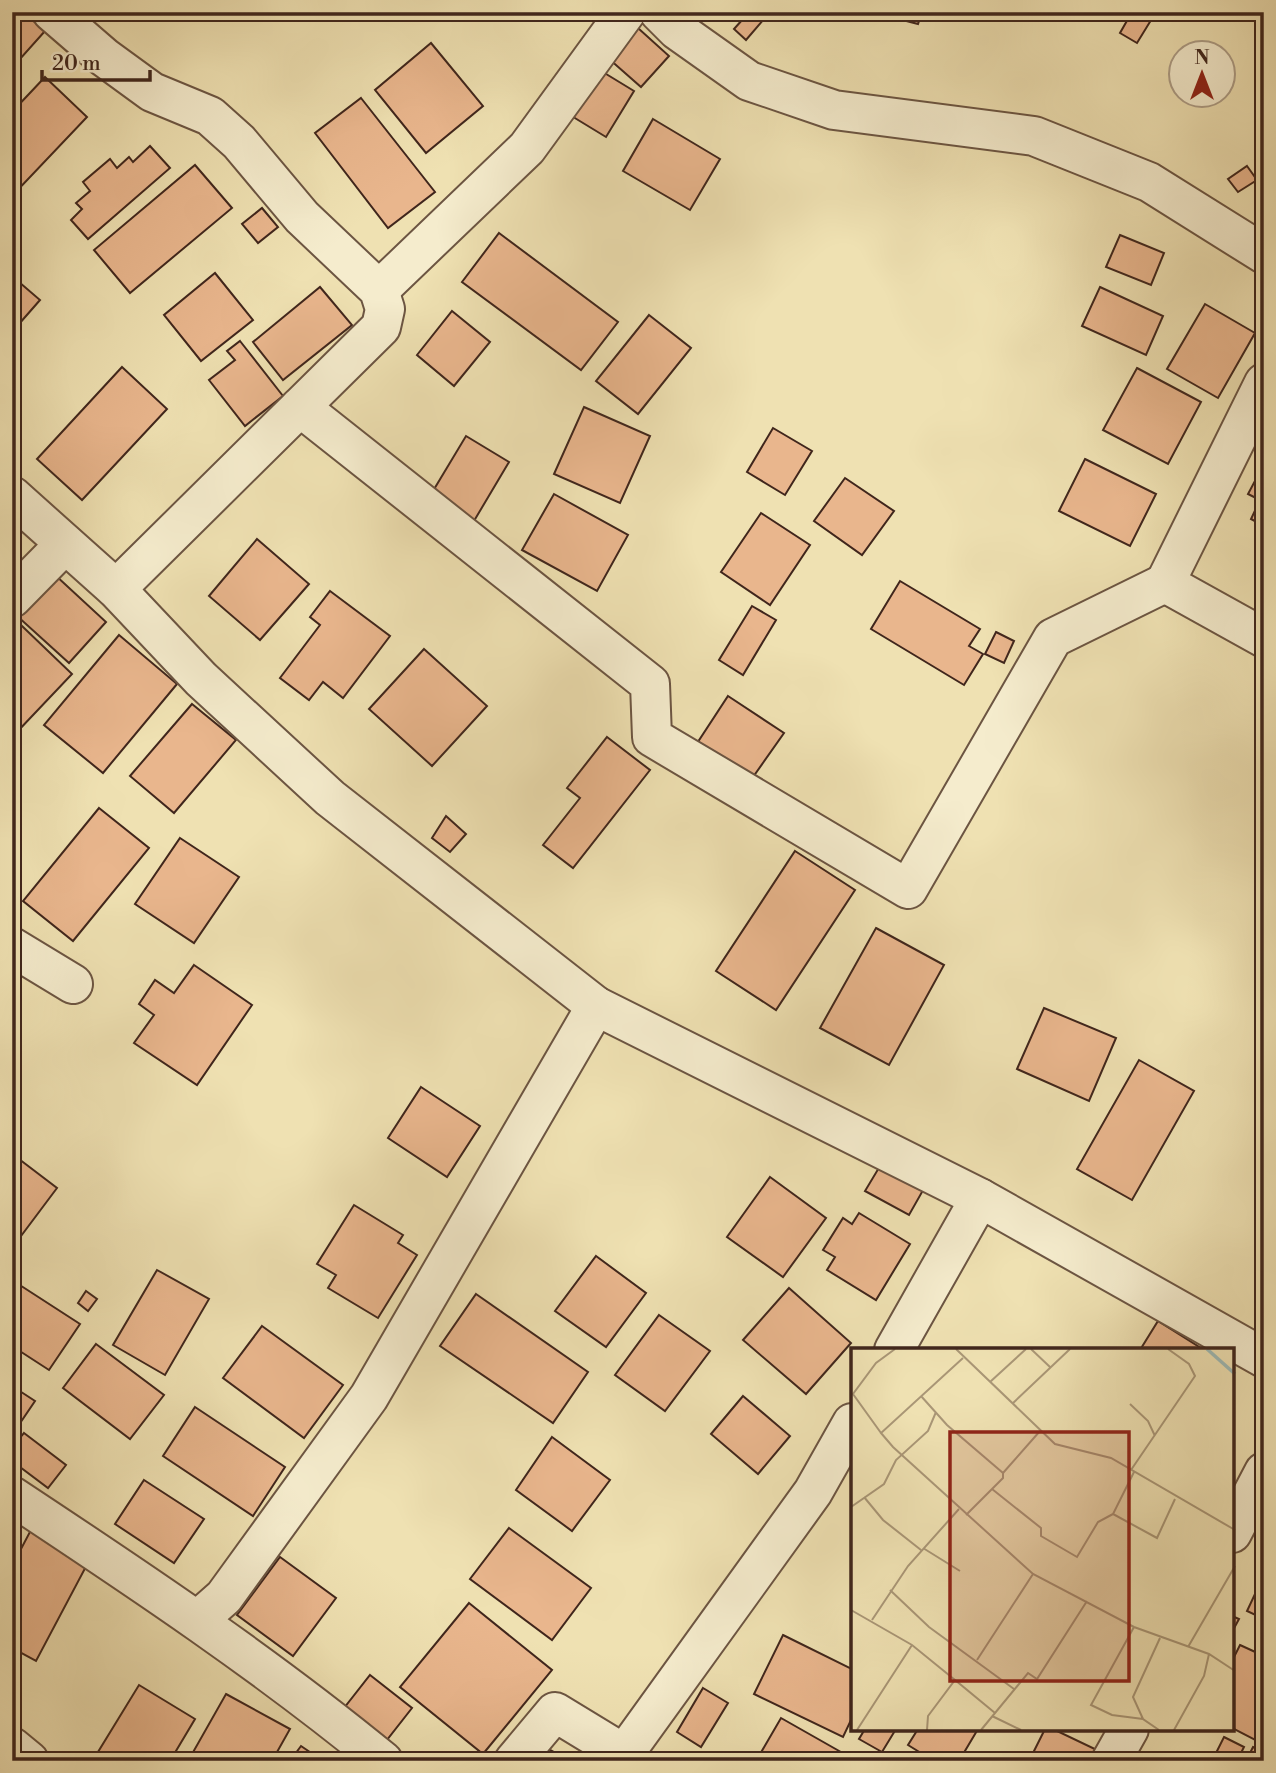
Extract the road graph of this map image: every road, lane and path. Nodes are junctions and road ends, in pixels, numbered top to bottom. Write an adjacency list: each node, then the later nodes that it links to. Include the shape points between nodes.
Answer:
1 (52, 12): 5 (street, via 152,92 210,116 239,142 302,217)
2 (626, 12): 5 (street, via 527,148)
3 (659, 12): 4 (street, via 750,81 834,110 1034,136 1149,182)
4 (1264, 254)
5 (379, 290): 7 (street, via 385,309 381,327)
6 (1264, 383): 10 (street)
7 (300, 407): 10 (street, via 650,684 652,737 908,889 1053,638); 11 (street)
8 (12, 496): 9 (street)
9 (65, 544): 11 (street); 12 (street)
10 (1165, 583): 13 (street)
11 (116, 589): 16 (street, via 201,680 330,798)
12 (12, 598)
13 (1264, 638)
14 (12, 947): 15 (street)
15 (73, 984)
16 (596, 1006): 17 (street); 24 (street, via 369,1397 224,1597)
17 (980, 1198): 18 (street); 19 (street)
18 (895, 1348)
19 (1264, 1358)
20 (851, 1425): 29 (street, via 813,1492 624,1754 555,1712)
21 (1264, 1472): 23 (street)
22 (12, 1496): 24 (street)
23 (1234, 1530)
24 (198, 1620): 28 (street)
25 (1128, 1731): 30 (street)
26 (12, 1747): 27 (street)
27 (29, 1761)
28 (383, 1761)
29 (514, 1761)
30 (1111, 1761)

